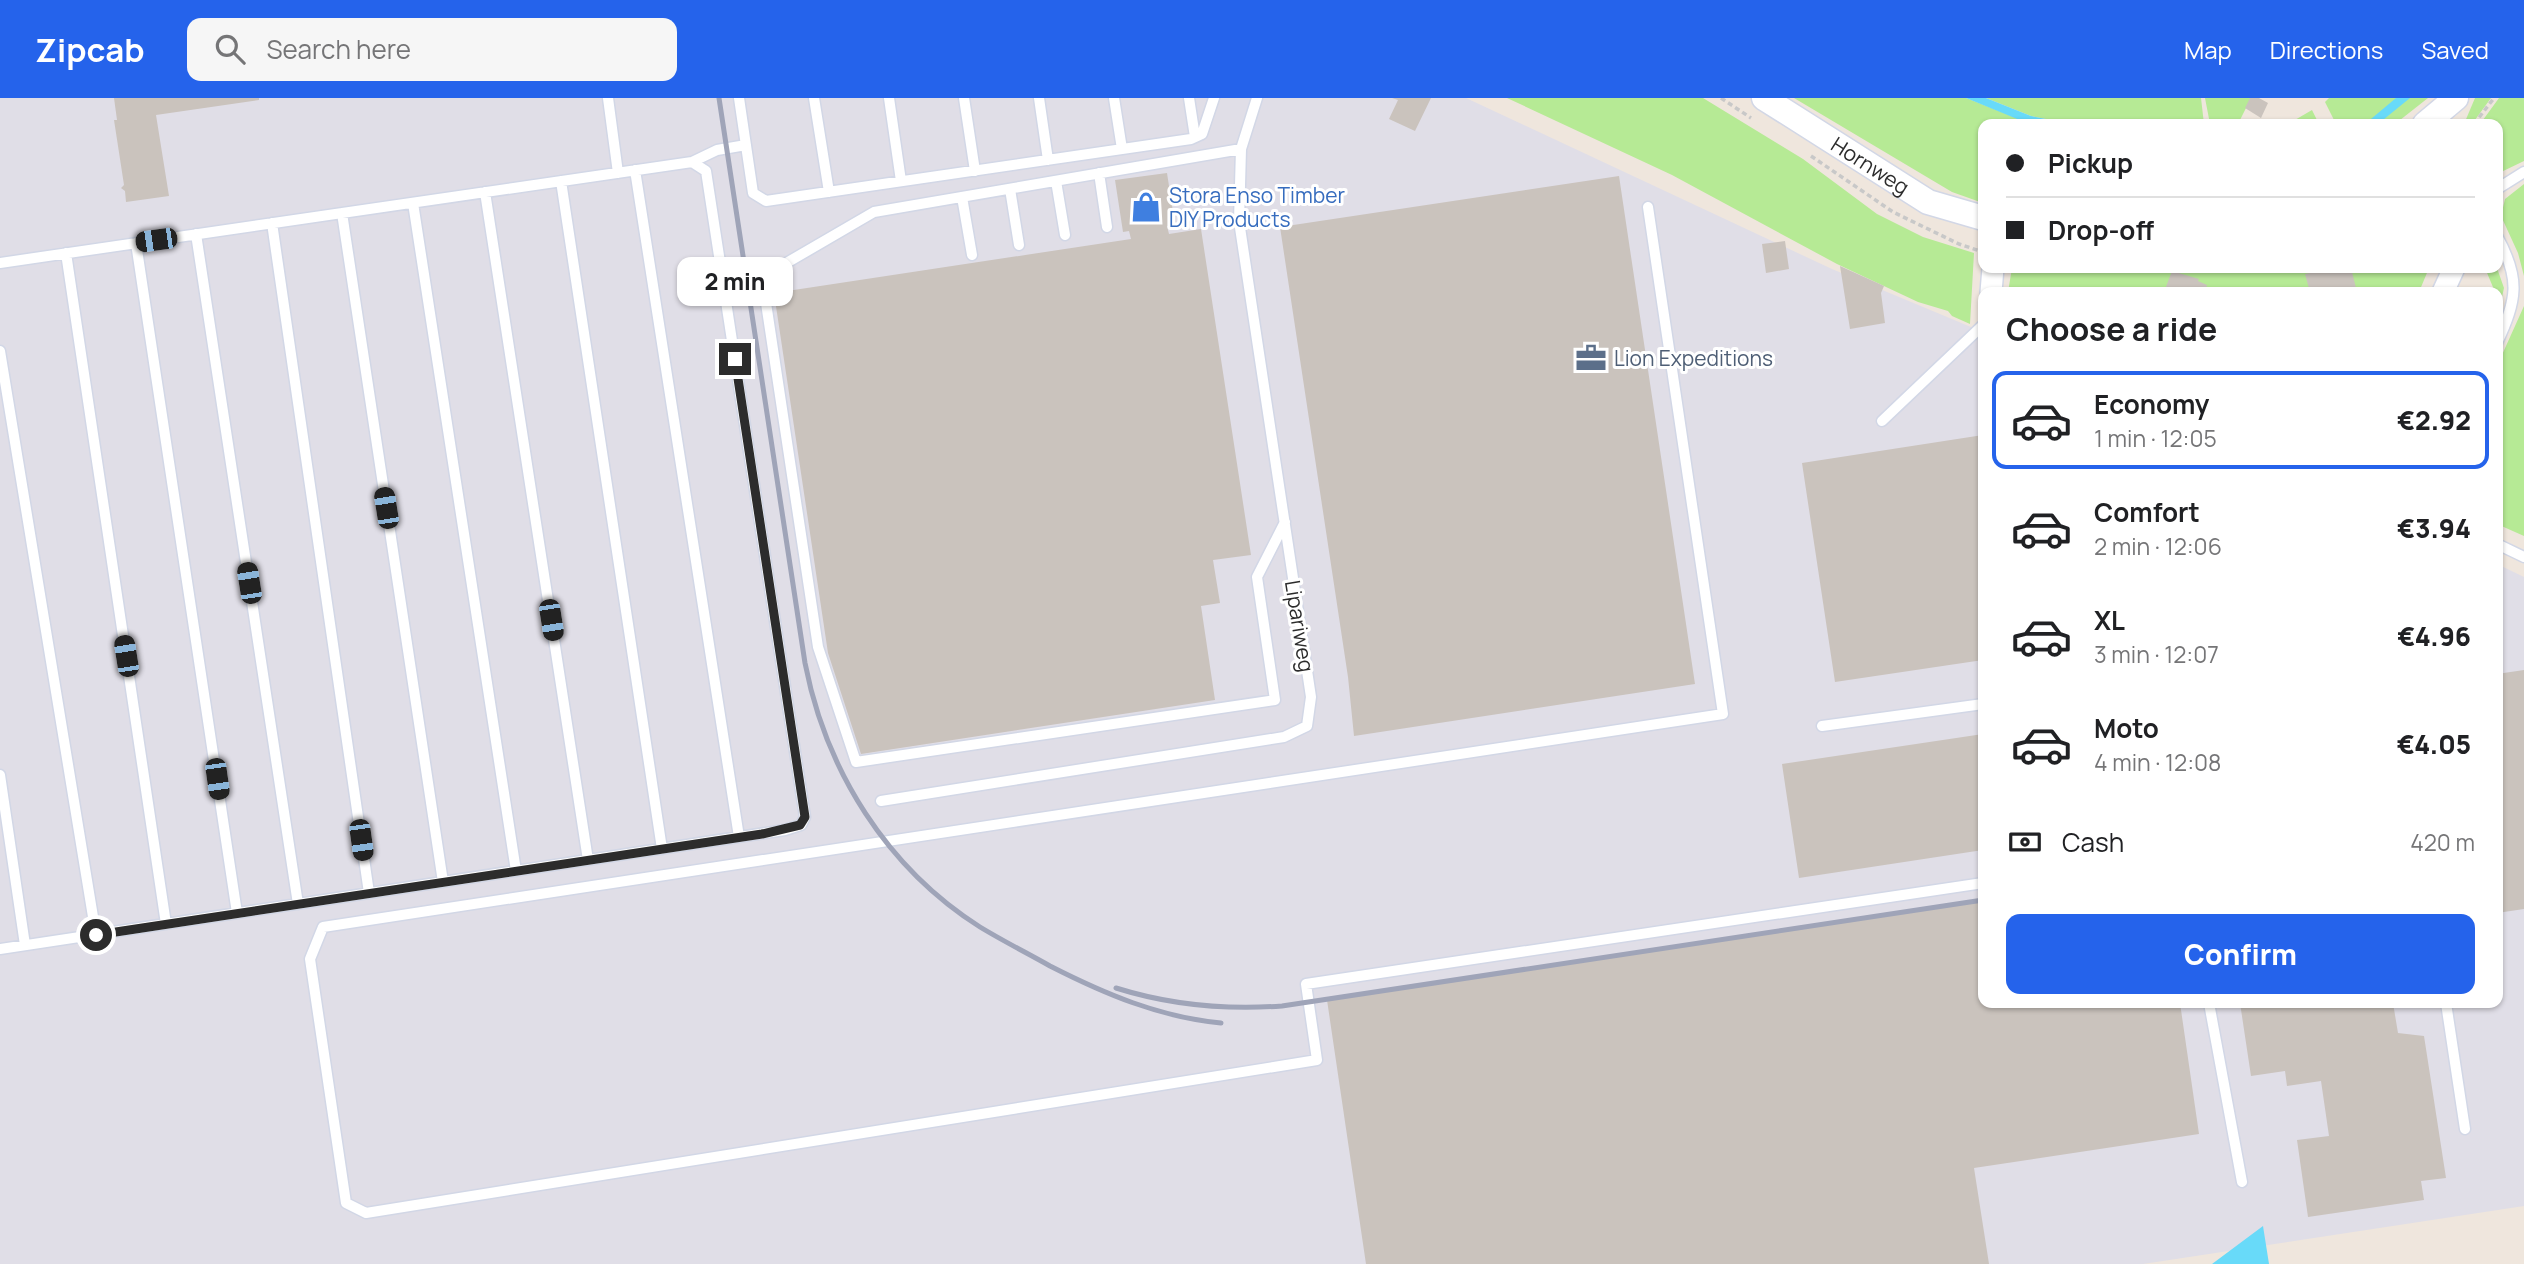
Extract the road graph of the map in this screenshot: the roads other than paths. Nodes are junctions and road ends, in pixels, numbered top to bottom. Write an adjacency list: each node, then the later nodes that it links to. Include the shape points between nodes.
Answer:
1 (608, 98): 23 (lane)
2 (739, 98): 15 (lane)
3 (814, 98): 31 (lane)
4 (889, 98): 26 (lane)
5 (964, 98): 21 (lane)
6 (1039, 98): 18 (lane)
7 (1114, 98): 16 (lane)
8 (1189, 98): 14 (lane)
9 (1214, 98): 14 (lane, via 1202,134)
10 (1257, 98): 17 (lane, Lipariweg)
11 (1764, 98): 36 (street, Hornweg, via 1928,202)
12 (2456, 98): 13 (street)
13 (2431, 119)
14 (1195, 137): 16 (lane)
15 (746, 145): 19 (lane, via 717,150); 31 (lane, via 752,193 766,201)
16 (1122, 149): 18 (lane)
17 (1241, 149): 24 (lane); 51 (lane, Lipariweg, via 1239,222)
18 (1048, 160): 21 (lane)
19 (692, 162): 20 (lane); 58 (lane, via 706,170 805,817 800,825 785,830)
20 (635, 170): 23 (lane); 58 (lane)
21 (975, 170): 26 (lane)
22 (2524, 172): 28 (lane)
23 (618, 173): 25 (lane)
24 (1099, 173): 27 (lane); 38 (lane)
25 (561, 181): 30 (lane); 59 (lane)
26 (901, 181): 31 (lane)
27 (1056, 181): 29 (lane); 40 (lane)
28 (2503, 185)
29 (1010, 188): 32 (lane); 42 (lane)
30 (485, 192): 33 (lane); 60 (lane)
31 (829, 192)
32 (962, 197): 45 (lane); 51 (lane, via 874,212 764,275 818,647 856,762 1275,700 1257,576)
33 (412, 203): 35 (lane); 61 (lane)
34 (1648, 207): 63 (lane, via 1723,714 323,927 310,958 346,1203 366,1213 1317,1060 1306,984)
35 (342, 213): 37 (lane); 62 (lane)
36 (1978, 217)
37 (272, 223): 39 (lane); 64 (lane)
38 (1107, 227)
39 (196, 234): 41 (lane); 65 (lane)
40 (1065, 235)
41 (136, 243): 44 (lane); 66 (lane)
42 (1018, 245)
43 (2503, 246): 48 (lane, via 2515,283)
44 (66, 253): 46 (lane); 67 (lane)
45 (972, 255)
46 (0, 263)
47 (1978, 330): 50 (lane)
48 (2503, 330)
49 (0, 351): 68 (lane)
50 (1882, 421)
51 (1285, 522): 57 (lane, Lipariweg, via 1311,697 1307,726 1284,737)
52 (2503, 547): 53 (lane)
53 (2524, 557)
54 (1978, 705): 55 (lane)
55 (1822, 726)
56 (0, 775): 69 (lane)
57 (881, 801)
58 (738, 837): 59 (lane)
59 (662, 849): 60 (lane)
60 (588, 860): 61 (lane)
61 (516, 871): 62 (lane)
62 (443, 882): 64 (lane)
63 (1978, 884)
64 (369, 893): 65 (lane)
65 (298, 904): 66 (lane)
66 (237, 913): 67 (lane)
67 (166, 924): 68 (lane)
68 (96, 935): 69 (lane)
69 (25, 946): 70 (lane)
70 (0, 949)
71 (2210, 1008): 74 (lane)
72 (2447, 1008): 73 (lane)
73 (2465, 1129)
74 (2242, 1182)

